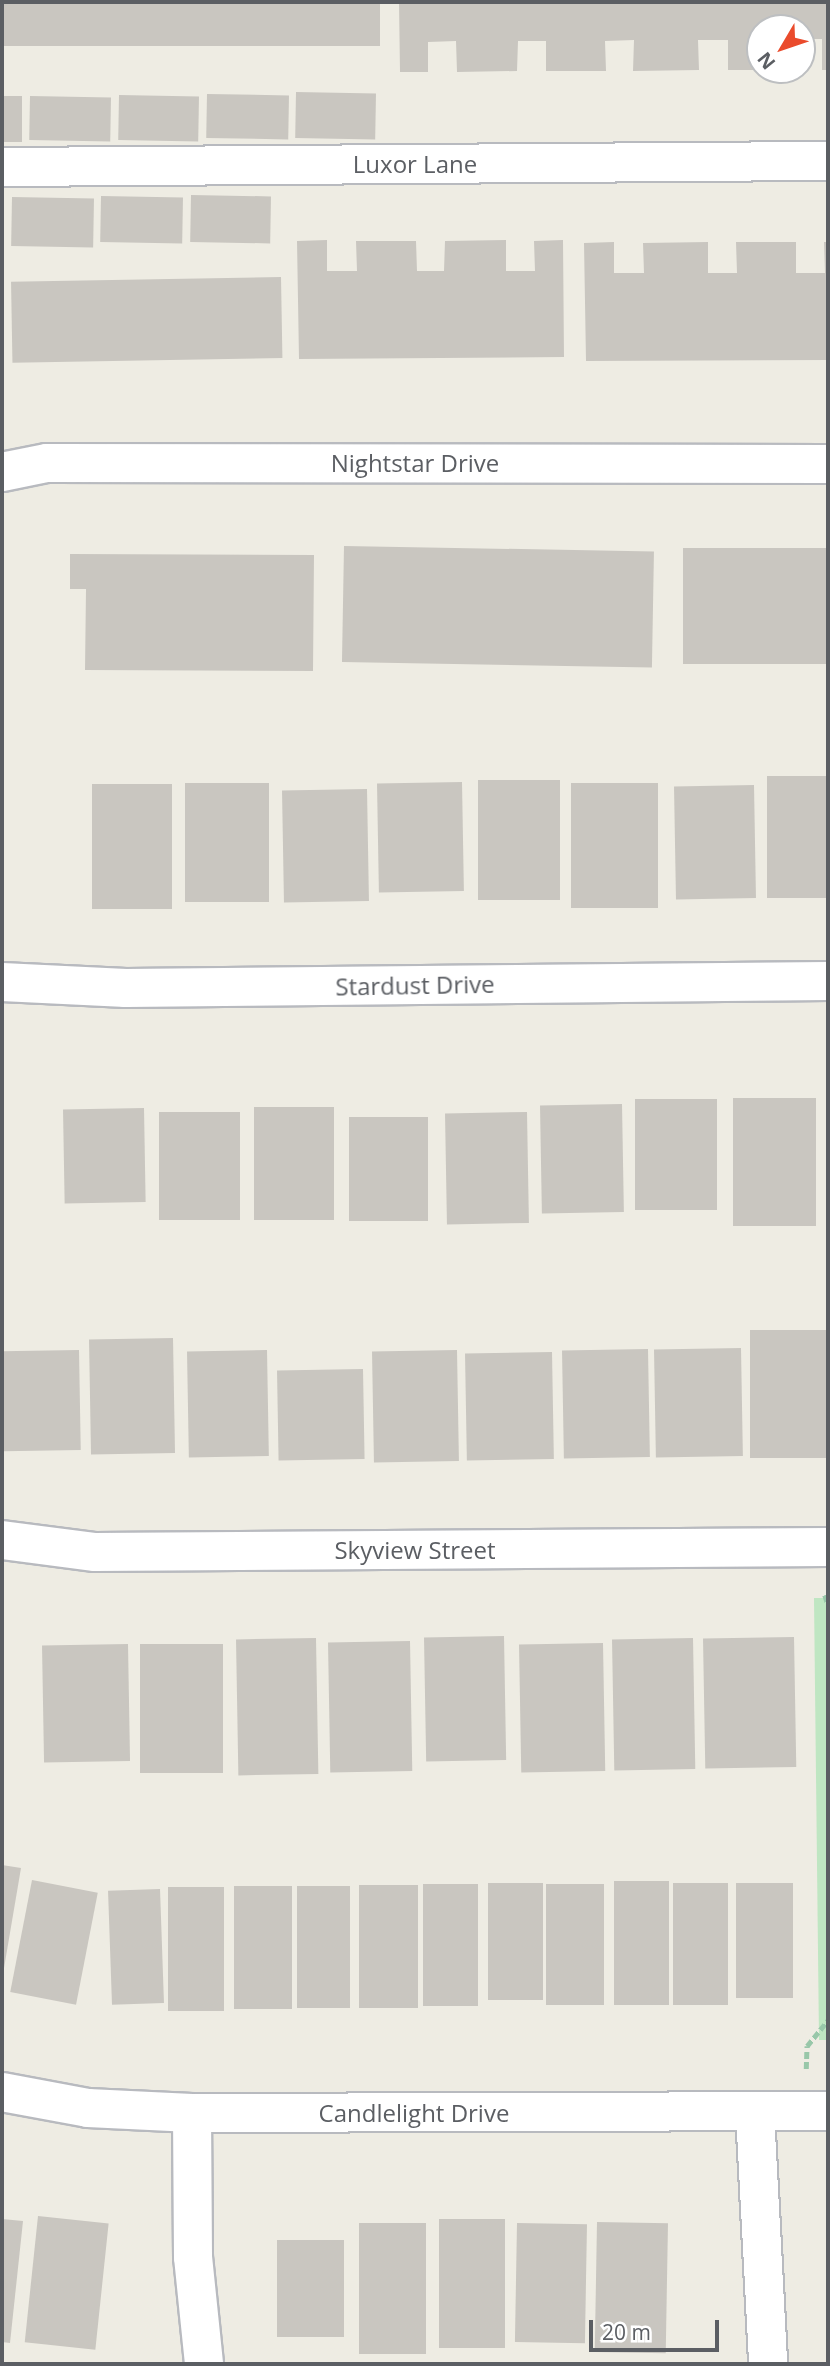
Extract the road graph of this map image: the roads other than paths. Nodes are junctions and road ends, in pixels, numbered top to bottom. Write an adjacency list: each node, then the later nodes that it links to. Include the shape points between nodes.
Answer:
1 (828, 161): 2 (street, Luxor Lane)
2 (2, 167)
3 (828, 464): 4 (street, Nightstar Drive, via 47,463)
4 (2, 472)
5 (828, 981): 6 (street, Stardust Drive, via 126,988)
6 (2, 982)
7 (2, 1540): 8 (street, Skyview Street, via 95,1552)
8 (828, 1547)
9 (2, 2092): 11 (street, Candlelight Drive, via 89,2108)
10 (817, 2112): 12 (street, Candlelight Drive)
11 (192, 2113): 12 (street, Candlelight Drive); 13 (street, via 192,2257)
12 (755, 2113): 14 (street)
13 (204, 2364)
14 (768, 2364)

